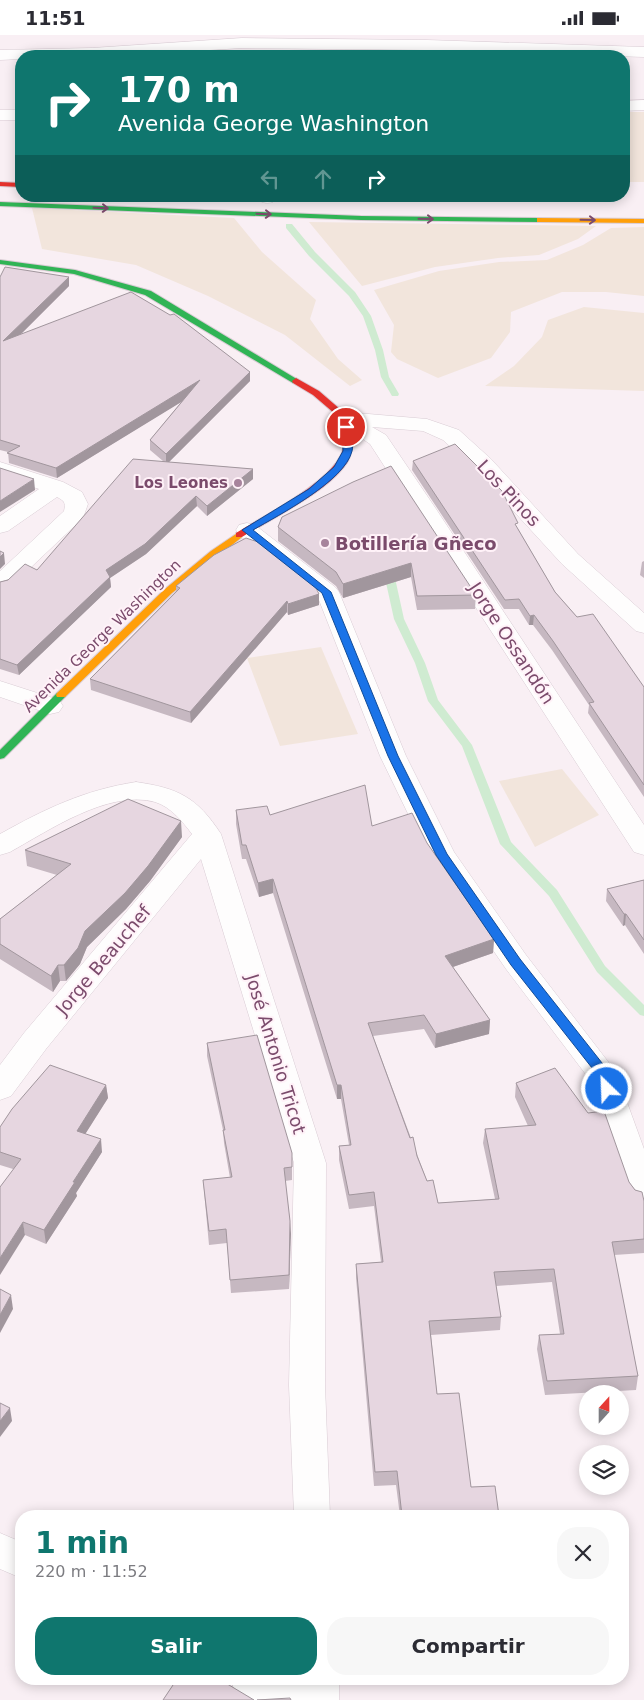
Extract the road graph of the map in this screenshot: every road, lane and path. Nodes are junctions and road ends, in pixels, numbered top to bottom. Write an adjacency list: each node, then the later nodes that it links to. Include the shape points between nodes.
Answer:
1 (131, 35): 5 (street)
2 (244, 45): 3 (street); 6 (street)
3 (426, 45): 4 (street)
4 (557, 46): 7 (street)
5 (98, 50)
6 (149, 50)
7 (615, 50)
8 (630, 51): 9 (street)
9 (644, 52)
10 (0, 55): 11 (street)
11 (15, 55)
12 (644, 105): 13 (street)
13 (630, 106)
14 (0, 115): 15 (street)
15 (15, 115)
16 (0, 184): 17 (main road)
17 (15, 185)
18 (0, 204): 19 (main road, one-way to 19, via 361,218)
19 (644, 221)
20 (0, 262): 21 (main road, via 60,268 148,293 316,393)
21 (345, 418): 22 (street, Jorge Ossandón); 23 (main road, Avenida George Washington, via 348,451); 29 (street, Los Pinos, via 427,425 451,435 483,464 570,559)
22 (378, 440): 23 (street); 35 (street, Jorge Ossandón)
23 (338, 468): 27 (main road, Avenida George Washington, via 312,491)
24 (0, 469): 25 (street)
25 (55, 487): 26 (street); 28 (street, via 74,497 78,504 75,513)
26 (0, 526)
27 (247, 530): 31 (main road, Avenida George Washington, via 162,595); 37 (street, via 327,592 393,756 442,855 516,962 601,1071)
28 (0, 583)
29 (644, 626)
30 (0, 689): 31 (street)
31 (50, 706): 32 (main road, Avenida George Washington)
32 (0, 757)
33 (207, 834): 34 (street, José Antonio Tricot, via 198,818 185,806 141,790 112,792 75,805); 36 (street, Jorge Beauchef); 38 (street, José Antonio Tricot, via 310,1163 307,1385)
34 (0, 846)
35 (644, 846)
36 (0, 1087)
37 (644, 1193)
38 (312, 1510)
39 (0, 1550): 40 (street)
40 (15, 1558)
41 (262, 1685): 43 (street)
42 (318, 1685): 44 (street)
43 (291, 1700)
44 (319, 1700)

